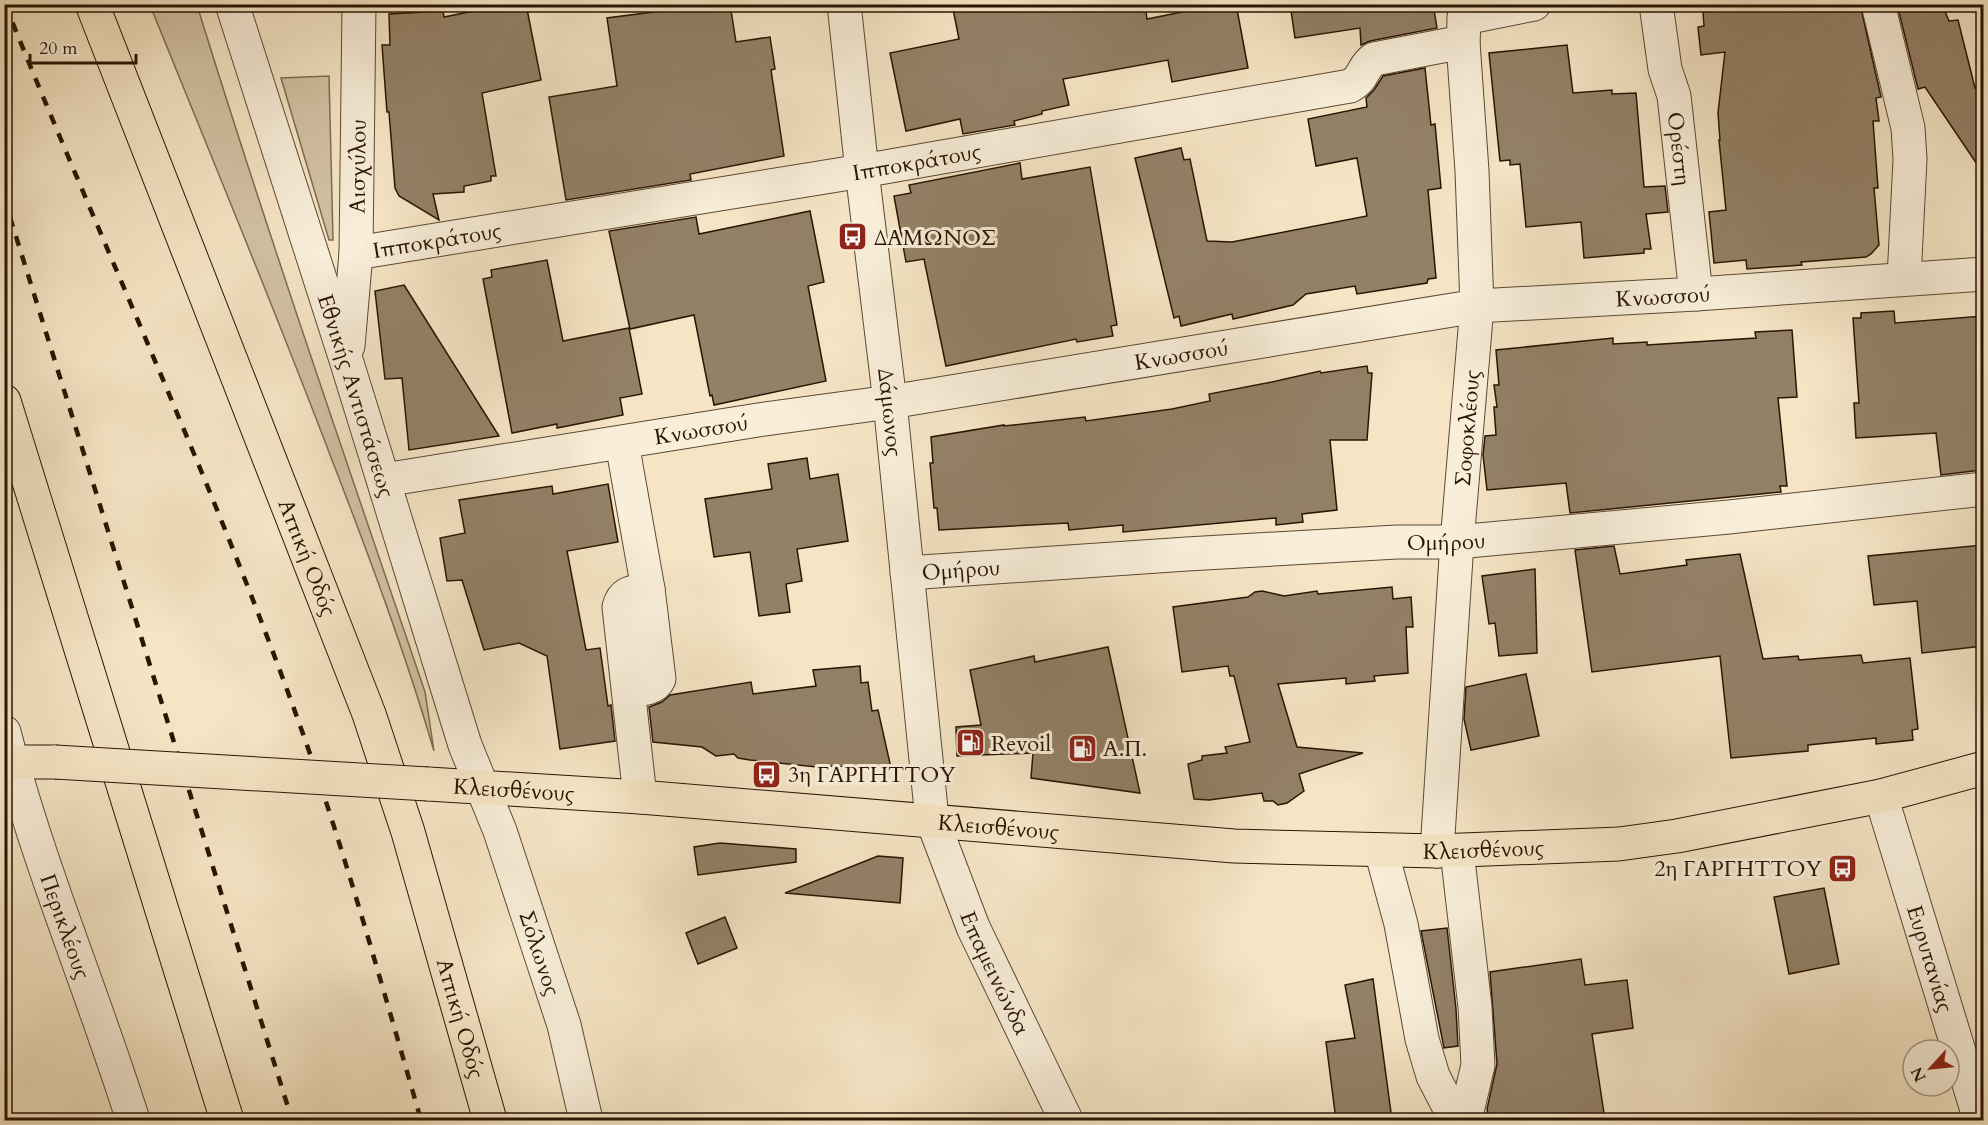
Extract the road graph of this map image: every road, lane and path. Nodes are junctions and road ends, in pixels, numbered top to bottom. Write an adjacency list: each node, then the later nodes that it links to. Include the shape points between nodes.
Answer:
1 (92, 4): 33 (main road, Αττική Οδός, via 369,714 408,832)
2 (232, 4): 15 (street, Εθνικής Αντιστάσεως)
3 (359, 4): 10 (street, Αισχύλου)
4 (844, 4): 9 (street, Δάμωνος)
5 (1534, 4): 8 (street, Ιπποκράτους)
6 (1656, 4): 13 (street, Ορέστη, via 1665,69 1674,96)
7 (1878, 4): 12 (street, via 1908,128)
8 (1464, 21): 9 (street, Ιπποκράτους, via 1374,59 1350,86); 14 (street, Σοφοκλέους)
9 (862, 171): 10 (street, Ιπποκράτους); 17 (street, Δάμωνος)
10 (356, 253): 15 (street, Αισχύλου)
11 (1983, 274): 12 (street, Κνωσσού)
12 (1904, 279): 13 (street, Κνωσσού)
13 (1695, 294): 14 (street, Κνωσσού)
14 (1477, 306): 17 (street, Κνωσσού); 21 (street, Σοφοκλέους)
15 (347, 363): 19 (street, Εθνικής Αντιστάσεως)
16 (4, 401): 32 (main road)
17 (890, 402): 18 (street, Κνωσσού); 22 (street, Δάμωνος)
18 (622, 443): 19 (street, Κνωσσού); 27 (street, via 648,589 659,679 651,687 629,690)
19 (384, 480): 25 (street, Εθνικής Αντιστάσεως, via 465,745)
20 (1983, 489): 21 (street, Ομήρου)
21 (1457, 542): 22 (street, Ομήρου, via 1210,552); 30 (street, Σοφοκλέους)
22 (907, 573): 28 (street, Δάμωνος)
23 (7, 752): 25 (main road, Κλεισθένους, bridge, via 55,762); 31 (street, Περικλέους)
24 (1983, 768): 26 (main road, Κλεισθένους)
25 (482, 787): 27 (main road, Κλεισθένους); 34 (street, Σόλωνος, via 564,1025)
26 (1881, 796): 30 (main road, Κλεισθένους, via 1619,844); 37 (street, Ευρυτανίας)
27 (640, 797): 28 (main road, Κλεισθένους)
28 (932, 819): 29 (main road, Κλεισθένους, via 1234,846); 35 (street, Επαμεινώνδα, via 973,927)
29 (1381, 850): 30 (main road, Κλεισθένους); 36 (street, via 1433,1076 1449,1107)
30 (1447, 851): 36 (street, Σοφοκλέους, via 1475,1007 1478,1065)
31 (133, 1120)
32 (227, 1120)
33 (490, 1120)
34 (586, 1120)
35 (1066, 1120)
36 (1465, 1120)
37 (1980, 1120)

